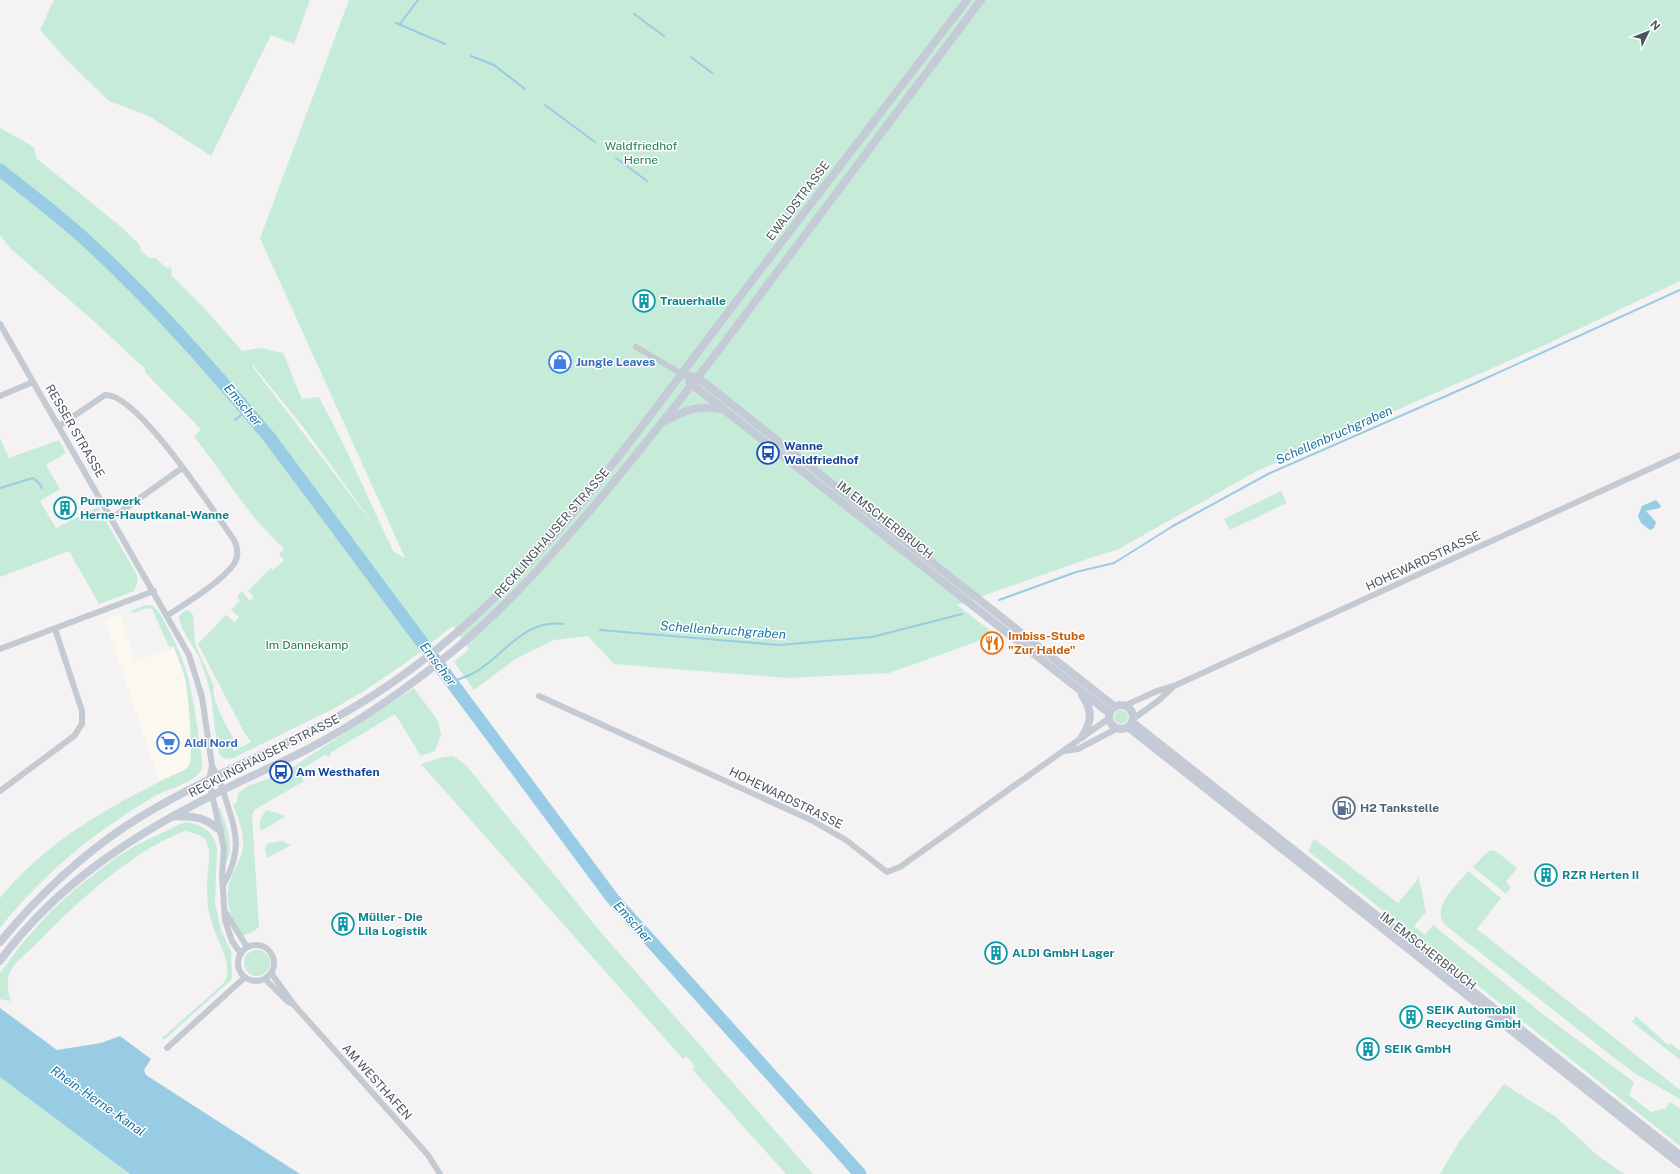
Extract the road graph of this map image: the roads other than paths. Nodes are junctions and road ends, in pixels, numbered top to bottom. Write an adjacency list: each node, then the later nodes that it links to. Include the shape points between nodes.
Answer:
1 (968, 0): 5 (main road, EWALDSTRASSE)
2 (981, 0): 7 (main road)
3 (0, 324): 6 (street, RESSER STRASSE)
4 (636, 347): 5 (street)
5 (682, 374): 7 (main road, IM EMSCHERBRUCH); 29 (main road, RECKLINGHAUSER STRASSE, via 607,471 529,564 488,606 418,664 384,688 325,723)
6 (33, 382): 8 (street); 11 (street, RESSER STRASSE)
7 (695, 382): 9 (main road, IM EMSCHERBRUCH); 10 (main road, RECKLINGHAUSER STRASSE); 23 (main road, IM EMSCHERBRUCH)
8 (0, 396)
9 (721, 409): 10 (main road, via 703,406); 19 (main road, IM EMSCHERBRUCH)
10 (662, 423): 31 (main road, RECKLINGHAUSER STRASSE, via 540,568 501,610 449,654 376,707 327,738)
11 (59, 426): 13 (street, via 105,395 115,396 131,408 160,438); 14 (street, RESSER STRASSE)
12 (1680, 455): 20 (street, HOHEWARDSTRASSE)
13 (182, 468): 14 (street); 16 (street, via 234,540 238,551 234,563 217,580)
14 (112, 518): 15 (street, RESSER STRASSE)
15 (154, 591): 16 (street, RESSER STRASSE); 17 (street)
16 (168, 616): 28 (street, RESSER STRASSE, via 196,672)
17 (55, 629): 18 (street); 32 (street, via 82,711 82,724 74,736)
18 (0, 649)
19 (1076, 686): 23 (main road, IM EMSCHERBRUCH); 26 (main road, via 1089,704 1092,716)
20 (1174, 686): 22 (street, HOHEWARDSTRASSE); 24 (street, HOHEWARDSTRASSE)
21 (539, 696): 27 (street, HOHEWARDSTRASSE, via 811,820 846,840 887,872 900,867)
22 (1124, 706): 23 (main road); 24 (main road, IM EMSCHERBRUCH, via 1131,711)
23 (1111, 713): 25 (main road, IM EMSCHERBRUCH, via 1110,723); 26 (street, HOHEWARDSTRASSE)
24 (1131, 722): 25 (main road, via 1122,730); 36 (main road, IM EMSCHERBRUCH); 37 (main road, IM EMSCHERBRUCH)
25 (1116, 729): 27 (street, HOHEWARDSTRASSE, via 1078,749)
26 (1082, 737): 27 (street, HOHEWARDSTRASSE)
27 (1065, 751)
28 (212, 766): 29 (street); 30 (street, RESSER STRASSE)
29 (218, 776): 30 (main road, RECKLINGHAUSER STRASSE); 31 (street)
30 (209, 780): 33 (street); 40 (main road, RECKLINGHAUSER STRASSE, via 146,814 86,855 40,895)
31 (222, 790): 33 (main road, RECKLINGHAUSER STRASSE); 38 (street, via 236,838 235,855)
32 (0, 791)
33 (212, 795): 34 (main road, RECKLINGHAUSER STRASSE); 35 (street)
34 (174, 816): 35 (main road, via 204,819); 43 (main road, RECKLINGHAUSER STRASSE, via 111,854 69,885 39,914)
35 (220, 830): 38 (street, via 224,849)
36 (1300, 853): 37 (main road); 49 (main road, IM EMSCHERBRUCH)
37 (1294, 860): 50 (main road, IM EMSCHERBRUCH)
38 (224, 884): 39 (street)
39 (226, 913): 41 (street); 42 (street, via 228,931)
40 (0, 942)
41 (247, 947): 42 (street); 44 (street, via 262,946 271,952 274,963)
42 (240, 954): 45 (street, via 238,966)
43 (0, 961)
44 (271, 973): 46 (street); 47 (street, AM WESTHAFEN)
45 (245, 977): 46 (street, via 254,981); 48 (street)
46 (265, 979): 47 (street, AM WESTHAFEN)
47 (295, 1006): 51 (street, AM WESTHAFEN, via 428,1155)
48 (166, 1048)
49 (1680, 1155)
50 (1680, 1164)
51 (440, 1174)

